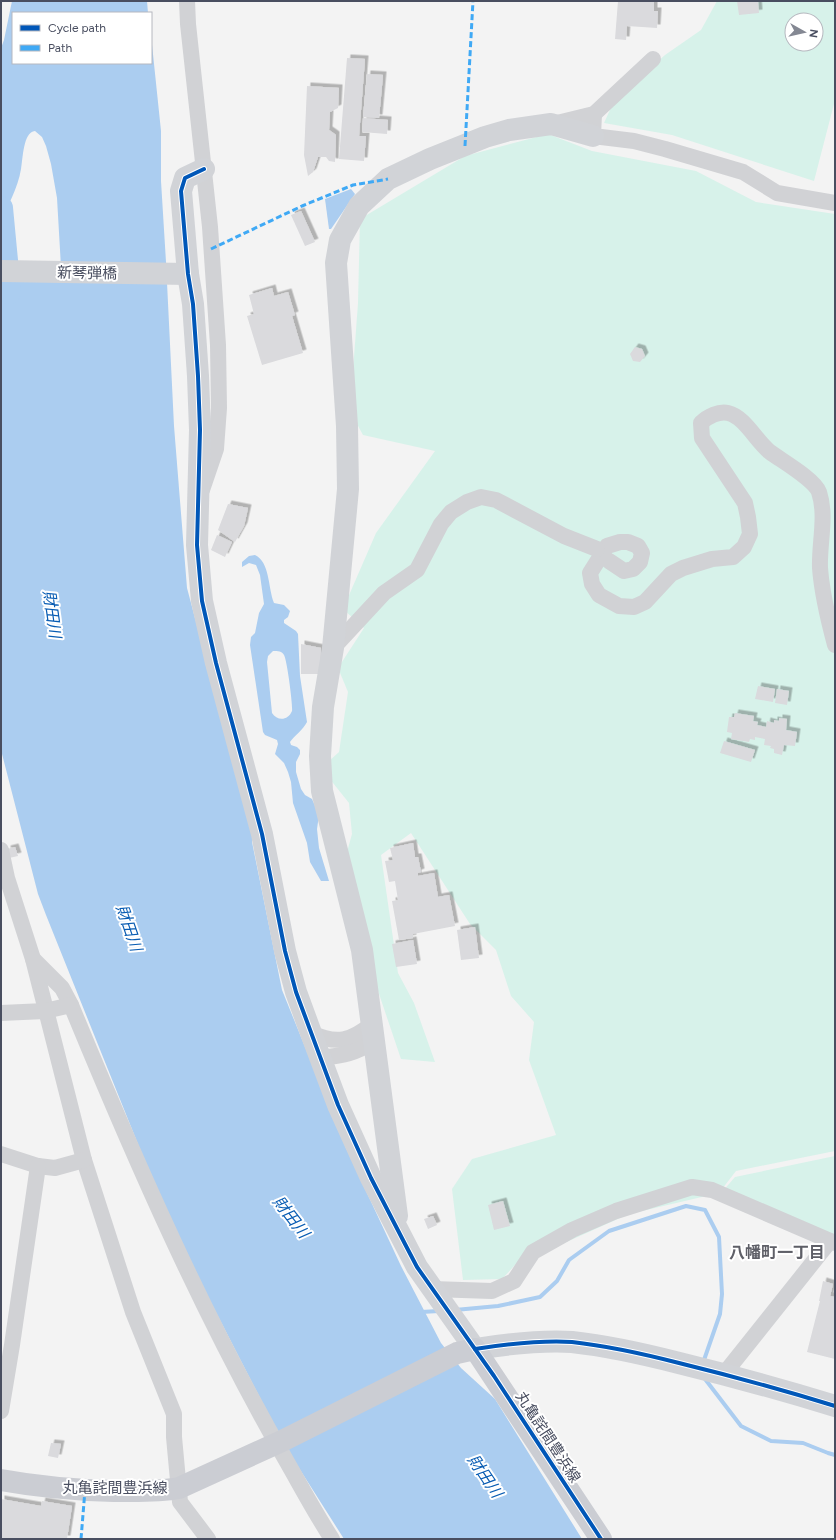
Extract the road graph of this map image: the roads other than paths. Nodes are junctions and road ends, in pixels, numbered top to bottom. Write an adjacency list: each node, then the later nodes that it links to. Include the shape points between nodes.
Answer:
1 (187, 1): 6 (street)
2 (653, 59): 3 (street)
3 (594, 114): 4 (street); 5 (street)
4 (551, 124): 5 (street); 14 (street, via 509,130 485,137 388,179 359,206 340,240 336,262 347,426 348,489)
5 (593, 136): 7 (street, via 634,141 743,172 777,193)
6 (204, 169): 9 (street, via 185,178 180,191); 10 (street, via 218,345 219,408 216,449)
7 (835, 203)
8 (1, 271): 9 (street, 新琴弾橋)
9 (180, 274): 10 (street, via 193,304 200,430)
10 (197, 503): 20 (street, via 197,545 202,602 262,834 289,965)
11 (597, 549): 14 (street, via 564,536 496,500 481,497 467,502 451,512 441,524 417,570 384,593)
12 (609, 560): 13 (street, via 624,571 633,569 640,562 642,553 638,546 628,542 607,546 590,573 592,584 599,595 619,606 634,607 645,602 671,574 712,560 733,557 744,546 750,534 745,503 705,444 701,430 701,423 706,418 721,412 729,413 738,418 769,452 818,490 822,516 820,567 826,613)
13 (835, 645)
14 (333, 648): 21 (street, via 320,756 322,790 362,950)
15 (1, 850): 16 (street)
16 (32, 959): 17 (street, via 62,988); 18 (street)
17 (71, 1005): 18 (street); 33 (street, via 119,1122 182,1261 257,1411)
18 (45, 1011): 19 (street); 24 (street)
19 (1, 1013)
20 (311, 1033): 21 (street, via 324,1039 343,1040 362,1032); 22 (street)
21 (373, 1033): 22 (street, via 362,1050); 26 (street)
22 (321, 1058): 26 (street, via 338,1105)
23 (1, 1154): 25 (street)
24 (84, 1160): 25 (street, via 55,1168); 35 (street, via 133,1312 174,1414)
25 (38, 1166): 32 (street)
26 (399, 1234): 28 (street, via 417,1267)
27 (832, 1242): 28 (street, via 712,1190 692,1187 616,1211 572,1230 533,1252 514,1281 492,1291); 30 (street)
28 (436, 1294): 29 (street, via 457,1323)
29 (466, 1351): 30 (street, via 514,1343 572,1342 657,1357); 33 (main road, 丸亀詫間豊浜線); 38 (main road, 丸亀詫間豊浜線)
30 (724, 1374): 31 (street)
31 (835, 1406)
32 (1, 1411)
33 (279, 1442): 35 (main road, 丸亀詫間豊浜線); 37 (street)
34 (1, 1480): 35 (main road, 丸亀詫間豊浜線, via 85,1490 145,1492)
35 (179, 1488): 36 (street, via 180,1502)
36 (208, 1539)
37 (332, 1539)
38 (600, 1539)

